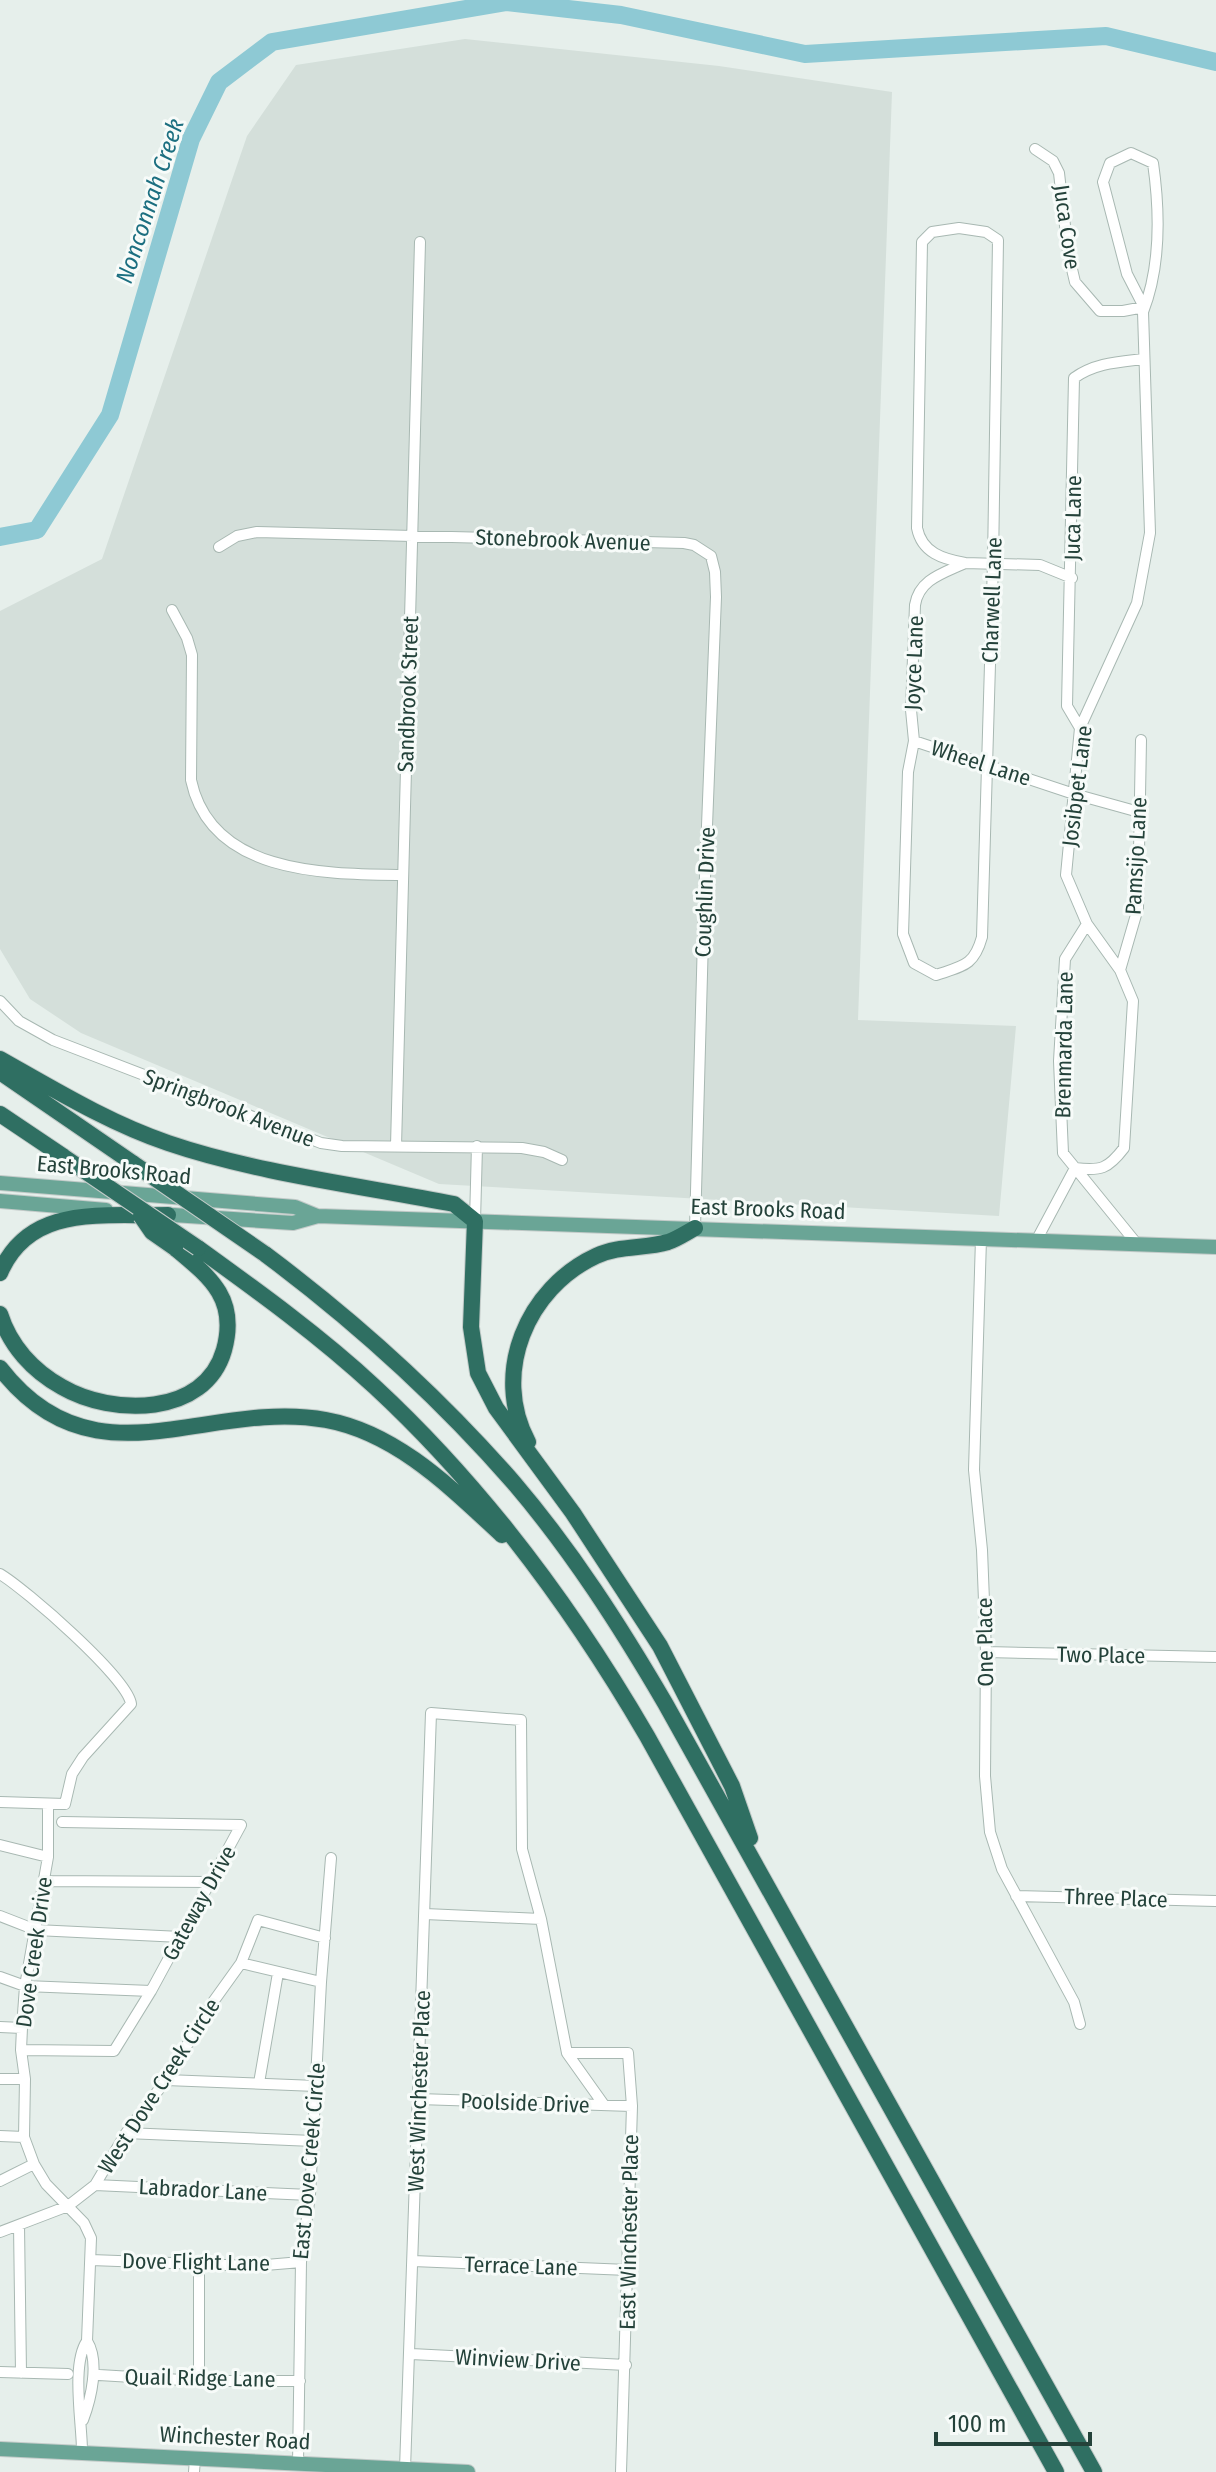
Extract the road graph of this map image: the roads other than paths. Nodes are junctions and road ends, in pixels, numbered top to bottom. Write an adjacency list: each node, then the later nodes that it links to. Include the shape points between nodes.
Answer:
1 (1035, 149): 3 (street, Juca Cove, via 1053,161 1059,173 1075,282 1100,311)
2 (420, 242): 5 (street, Sandbrook Street)
3 (1143, 310): 3 (street, via 1127,274 1103,182 1110,163 1131,153 1153,163 1158,213 1152,289); 4 (street, Josibpet Lane)
4 (1143, 359): 10 (street, Juca Lane, via 1109,362 1074,378); 12 (street, Josibpet Lane, via 1150,533 1137,603)
5 (412, 535): 6 (street, Stonebrook Avenue, via 257,532); 7 (street, Stonebrook Avenue, via 684,543); 18 (street, Sandbrook Street)
6 (219, 547)
7 (711, 556): 36 (street, Coughlin Drive, via 716,597)
8 (993, 562): 9 (street); 9 (street, Charwell Lane, via 998,240 986,232 959,228 932,232 922,242 917,523 926,548); 10 (street, via 1040,565); 15 (street, Charwell Lane)
9 (965, 563): 14 (street, Joyce Lane, via 929,581 917,595)
10 (1072, 578): 12 (street, Juca Lane, via 1067,706)
11 (172, 610): 18 (street, via 191,649 191,780 207,821 233,844 280,864 329,874)
12 (1080, 728): 16 (street, Josibpet Lane)
13 (1141, 740): 17 (street, Pamsijo Lane)
14 (914, 741): 15 (street, Wheel Lane); 21 (street, Joyce Lane, via 908,772 903,934 914,963)
15 (987, 766): 16 (street, Wheel Lane); 21 (street, Charwell Lane, via 982,937 977,956)
16 (1074, 794): 17 (street, Wheel Lane); 19 (street, Josibpet Lane, via 1066,875)
17 (1139, 812): 20 (street, Pamsijo Lane, via 1138,908)
18 (403, 875): 26 (street, Sandbrook Street)
19 (1087, 924): 20 (street, Josibpet Lane); 29 (street, Brenmarda Lane, via 1065,959 1059,1061 1063,1153)
20 (1120, 970): 29 (street, Josibpet Lane, via 1133,1001 1124,1148 1114,1162 1096,1171)
21 (936, 975)
22 (0, 1001): 26 (street, Springbrook Avenue, via 19,1021 53,1040 305,1139 332,1146)
23 (0, 1059): 35 (highway, via 97,1113 169,1143 244,1164 454,1204)
24 (0, 1072): 56 (highway, bridge, via 265,1254 351,1321 476,1441 540,1516 625,1633)
25 (0, 1114): 32 (highway, bridge)
26 (396, 1146): 27 (street, Springbrook Avenue)
27 (477, 1146): 28 (street, Springbrook Avenue, via 533,1149); 35 (street)
28 (562, 1160)
29 (1075, 1168): 38 (street); 39 (street)
30 (0, 1183): 34 (main road, East Brooks Road, via 295,1207)
31 (0, 1201): 33 (main road, East Brooks Road)
32 (133, 1205): 42 (highway, bridge, via 152,1232 206,1274 225,1304 229,1321 217,1368 197,1389 151,1405 127,1406 73,1393 24,1356); 45 (highway, bridge, via 275,1304 374,1386 460,1473)
33 (168, 1215): 34 (main road, East Brooks Road, via 293,1223); 41 (highway, via 52,1222 25,1236)
34 (318, 1216): 35 (main road, East Brooks Road)
35 (475, 1221): 36 (main road, East Brooks Road); 44 (highway, via 471,1327 478,1373 496,1408)
36 (695, 1228): 37 (main road, East Brooks Road); 44 (highway, via 671,1241 597,1256 565,1275 535,1308 518,1344 513,1393 524,1433)
37 (981, 1239): 38 (main road, East Brooks Road); 47 (street, One Place, via 974,1470)
38 (1036, 1241): 39 (main road, East Brooks Road)
39 (1137, 1244): 40 (main road, East Brooks Road)
40 (1216, 1247)
41 (0, 1273)
42 (0, 1314)
43 (0, 1368): 45 (highway, via 48,1413 102,1431 142,1434 281,1416 327,1420 362,1431 428,1470)
44 (544, 1471): 56 (highway, via 620,1581 694,1710 732,1786)
45 (540, 1570): 117 (highway, via 647,1736)
46 (0, 1574): 51 (street, via 36,1599 130,1695 129,1708 75,1768 65,1804)
47 (986, 1652): 48 (street, Two Place); 59 (street, One Place, via 990,1832)
48 (1216, 1657)
49 (431, 1713): 61 (street, West Winchester Place); 63 (street, East Winchester Place, via 521,1720 522,1849)
50 (0, 1802): 51 (street)
51 (48, 1804): 54 (street, Dove Creek Drive)
52 (62, 1822): 58 (street, Gateway Drive, via 241,1825)
53 (0, 1845): 54 (street)
54 (48, 1857): 57 (street, Dove Creek Drive)
55 (331, 1858): 66 (street, East Dove Creek Circle)
56 (764, 1878): 118 (highway)
57 (44, 1881): 58 (street); 64 (street, Dove Creek Drive)
58 (211, 1882): 65 (street, Gateway Drive)
59 (1016, 1896): 60 (street, Three Place); 73 (street, One Place, via 1074,2002)
60 (1216, 1901)
61 (425, 1914): 63 (street); 83 (street, West Winchester Place)
62 (0, 1916): 64 (street)
63 (541, 1919): 77 (street, East Winchester Place)
64 (36, 1930): 65 (street); 71 (street, Dove Creek Drive)
65 (181, 1937): 72 (street, Gateway Drive)
66 (325, 1938): 67 (street, West Dove Creek Circle, via 258,1920); 70 (street, East Dove Creek Circle)
67 (241, 1963): 68 (street); 80 (street, West Dove Creek Circle)
68 (278, 1973): 70 (street); 81 (street)
69 (0, 1977): 71 (street)
70 (321, 1982): 82 (street, East Dove Creek Circle)
71 (25, 1986): 72 (street); 75 (street, Dove Creek Drive)
72 (151, 1991): 76 (street, Gateway Drive, via 114,2051)
73 (1080, 2024)
74 (0, 2027): 75 (street)
75 (22, 2028): 76 (street, Dove Creek Drive)
76 (21, 2050): 79 (street, Dove Creek Drive)
77 (567, 2053): 84 (street, East Winchester Place); 85 (street, East Winchester Place, via 628,2053)
78 (0, 2079): 79 (street)
79 (25, 2079): 88 (street, Dove Creek Drive)
80 (166, 2080): 81 (street); 86 (street, West Dove Creek Circle)
81 (259, 2083): 82 (street)
82 (316, 2086): 89 (street, East Dove Creek Circle)
83 (419, 2099): 84 (street, Poolside Drive); 98 (street, West Winchester Place)
84 (604, 2105): 85 (street, Poolside Drive)
85 (632, 2106): 101 (street, East Winchester Place)
86 (126, 2133): 89 (street); 92 (street, West Dove Creek Circle)
87 (0, 2136): 88 (street)
88 (24, 2137): 90 (street, Dove Creek Drive)
89 (313, 2141): 93 (street, East Dove Creek Circle)
90 (34, 2164): 91 (street); 94 (street, Dove Creek Drive)
91 (0, 2181)
92 (95, 2185): 93 (street, Labrador Lane); 94 (street, West Dove Creek Circle)
93 (310, 2195): 100 (street, East Dove Creek Circle)
94 (68, 2206): 95 (street); 97 (street, via 89,2230)
95 (19, 2225): 96 (street); 105 (street)
96 (0, 2232)
97 (91, 2260): 99 (street, Dove Flight Lane); 107 (street)
98 (413, 2261): 101 (street, Terrace Lane); 102 (street, West Winchester Place)
99 (199, 2262): 100 (street, Dove Flight Lane); 108 (street)
100 (301, 2262): 109 (street, East Dove Creek Circle)
101 (628, 2270): 103 (street, East Winchester Place)
102 (411, 2354): 103 (street, Winview Drive); 114 (street, West Winchester Place)
103 (626, 2365): 116 (street, East Winchester Place)
104 (0, 2372): 105 (street)
105 (21, 2373): 106 (street)
106 (68, 2374)
107 (90, 2375): 108 (street, Quail Ridge Lane); 111 (street)
108 (199, 2381): 109 (street, Quail Ridge Lane)
109 (300, 2381): 112 (street, East Dove Creek Circle)
110 (0, 2449): 111 (main road, Winchester Road)
111 (82, 2451): 113 (main road, Winchester Road)
112 (298, 2464): 113 (main road, Winchester Road); 114 (main road, Winchester Road)
113 (194, 2465)
114 (405, 2469): 115 (main road, Winchester Road)
115 (468, 2472)
116 (621, 2472)
117 (1056, 2472)
118 (1094, 2472)

